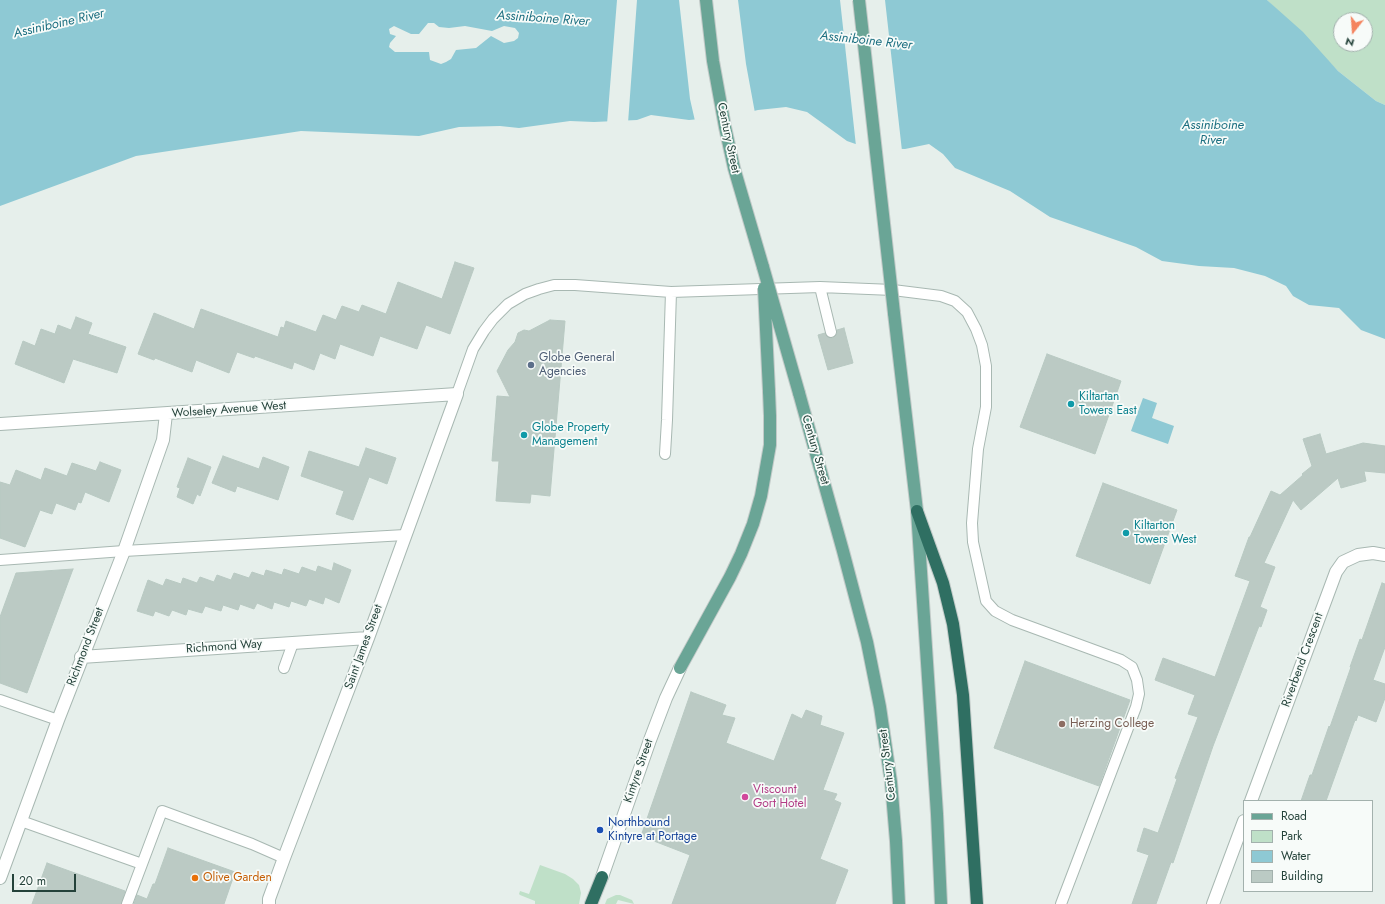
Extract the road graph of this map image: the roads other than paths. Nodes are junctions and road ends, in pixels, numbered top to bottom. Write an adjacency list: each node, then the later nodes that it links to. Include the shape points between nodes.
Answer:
1 (706, 0): 3 (main road, Century Street, via 713,61 725,127)
2 (859, 0): 11 (main road, bridge)
3 (762, 267): 20 (main road, bridge, via 770,416 770,445 764,481 753,524 741,554); 33 (main road, Century Street, bridge, via 867,642 891,782)
4 (820, 287): 5 (lane); 6 (lane); 36 (lane, via 893,290 941,296 955,301 967,312 982,345 986,366 986,407 978,449 972,523 973,542 986,601 995,611 1012,620 1121,660 1132,667 1139,694 1136,707)
5 (671, 292): 7 (lane, via 575,285 554,286 525,294 508,304 484,331 473,350); 10 (lane)
6 (831, 332)
7 (457, 394): 8 (street, Wolseley Avenue West); 12 (street, Saint James Street)
8 (166, 414): 9 (street, Wolseley Avenue West); 13 (street, Richmond Street, via 163,440)
9 (0, 424)
10 (665, 454)
11 (917, 511): 34 (main road); 35 (highway, via 943,583 953,624 963,695)
12 (406, 535): 13 (lane); 16 (street, Saint James Street)
13 (124, 551): 15 (lane); 18 (street, Richmond Street)
14 (1385, 555): 23 (street, Riverbend Crescent, via 1358,555 1343,562 1336,572)
15 (0, 560)
16 (368, 638): 17 (street, Richmond Way); 26 (street, Saint James Street)
17 (293, 643): 18 (street, Richmond Way); 19 (lane)
18 (81, 657): 22 (street, Richmond Street)
19 (284, 668)
20 (680, 668): 28 (street, Kintyre Street, via 650,740)
21 (0, 700): 22 (lane)
22 (58, 720): 24 (street, Richmond Street)
23 (1251, 800)
24 (21, 821): 27 (lane); 29 (street, Richmond Street)
25 (1243, 824): 37 (street)
26 (284, 858): 27 (lane, via 162,811); 30 (street, Saint James Street)
27 (142, 864): 31 (lane)
28 (602, 877): 32 (highway)
29 (0, 878)
30 (268, 902)
31 (127, 904)
32 (591, 904)
33 (899, 904)
34 (941, 904)
35 (977, 904)
36 (1061, 904)
37 (1213, 904)

